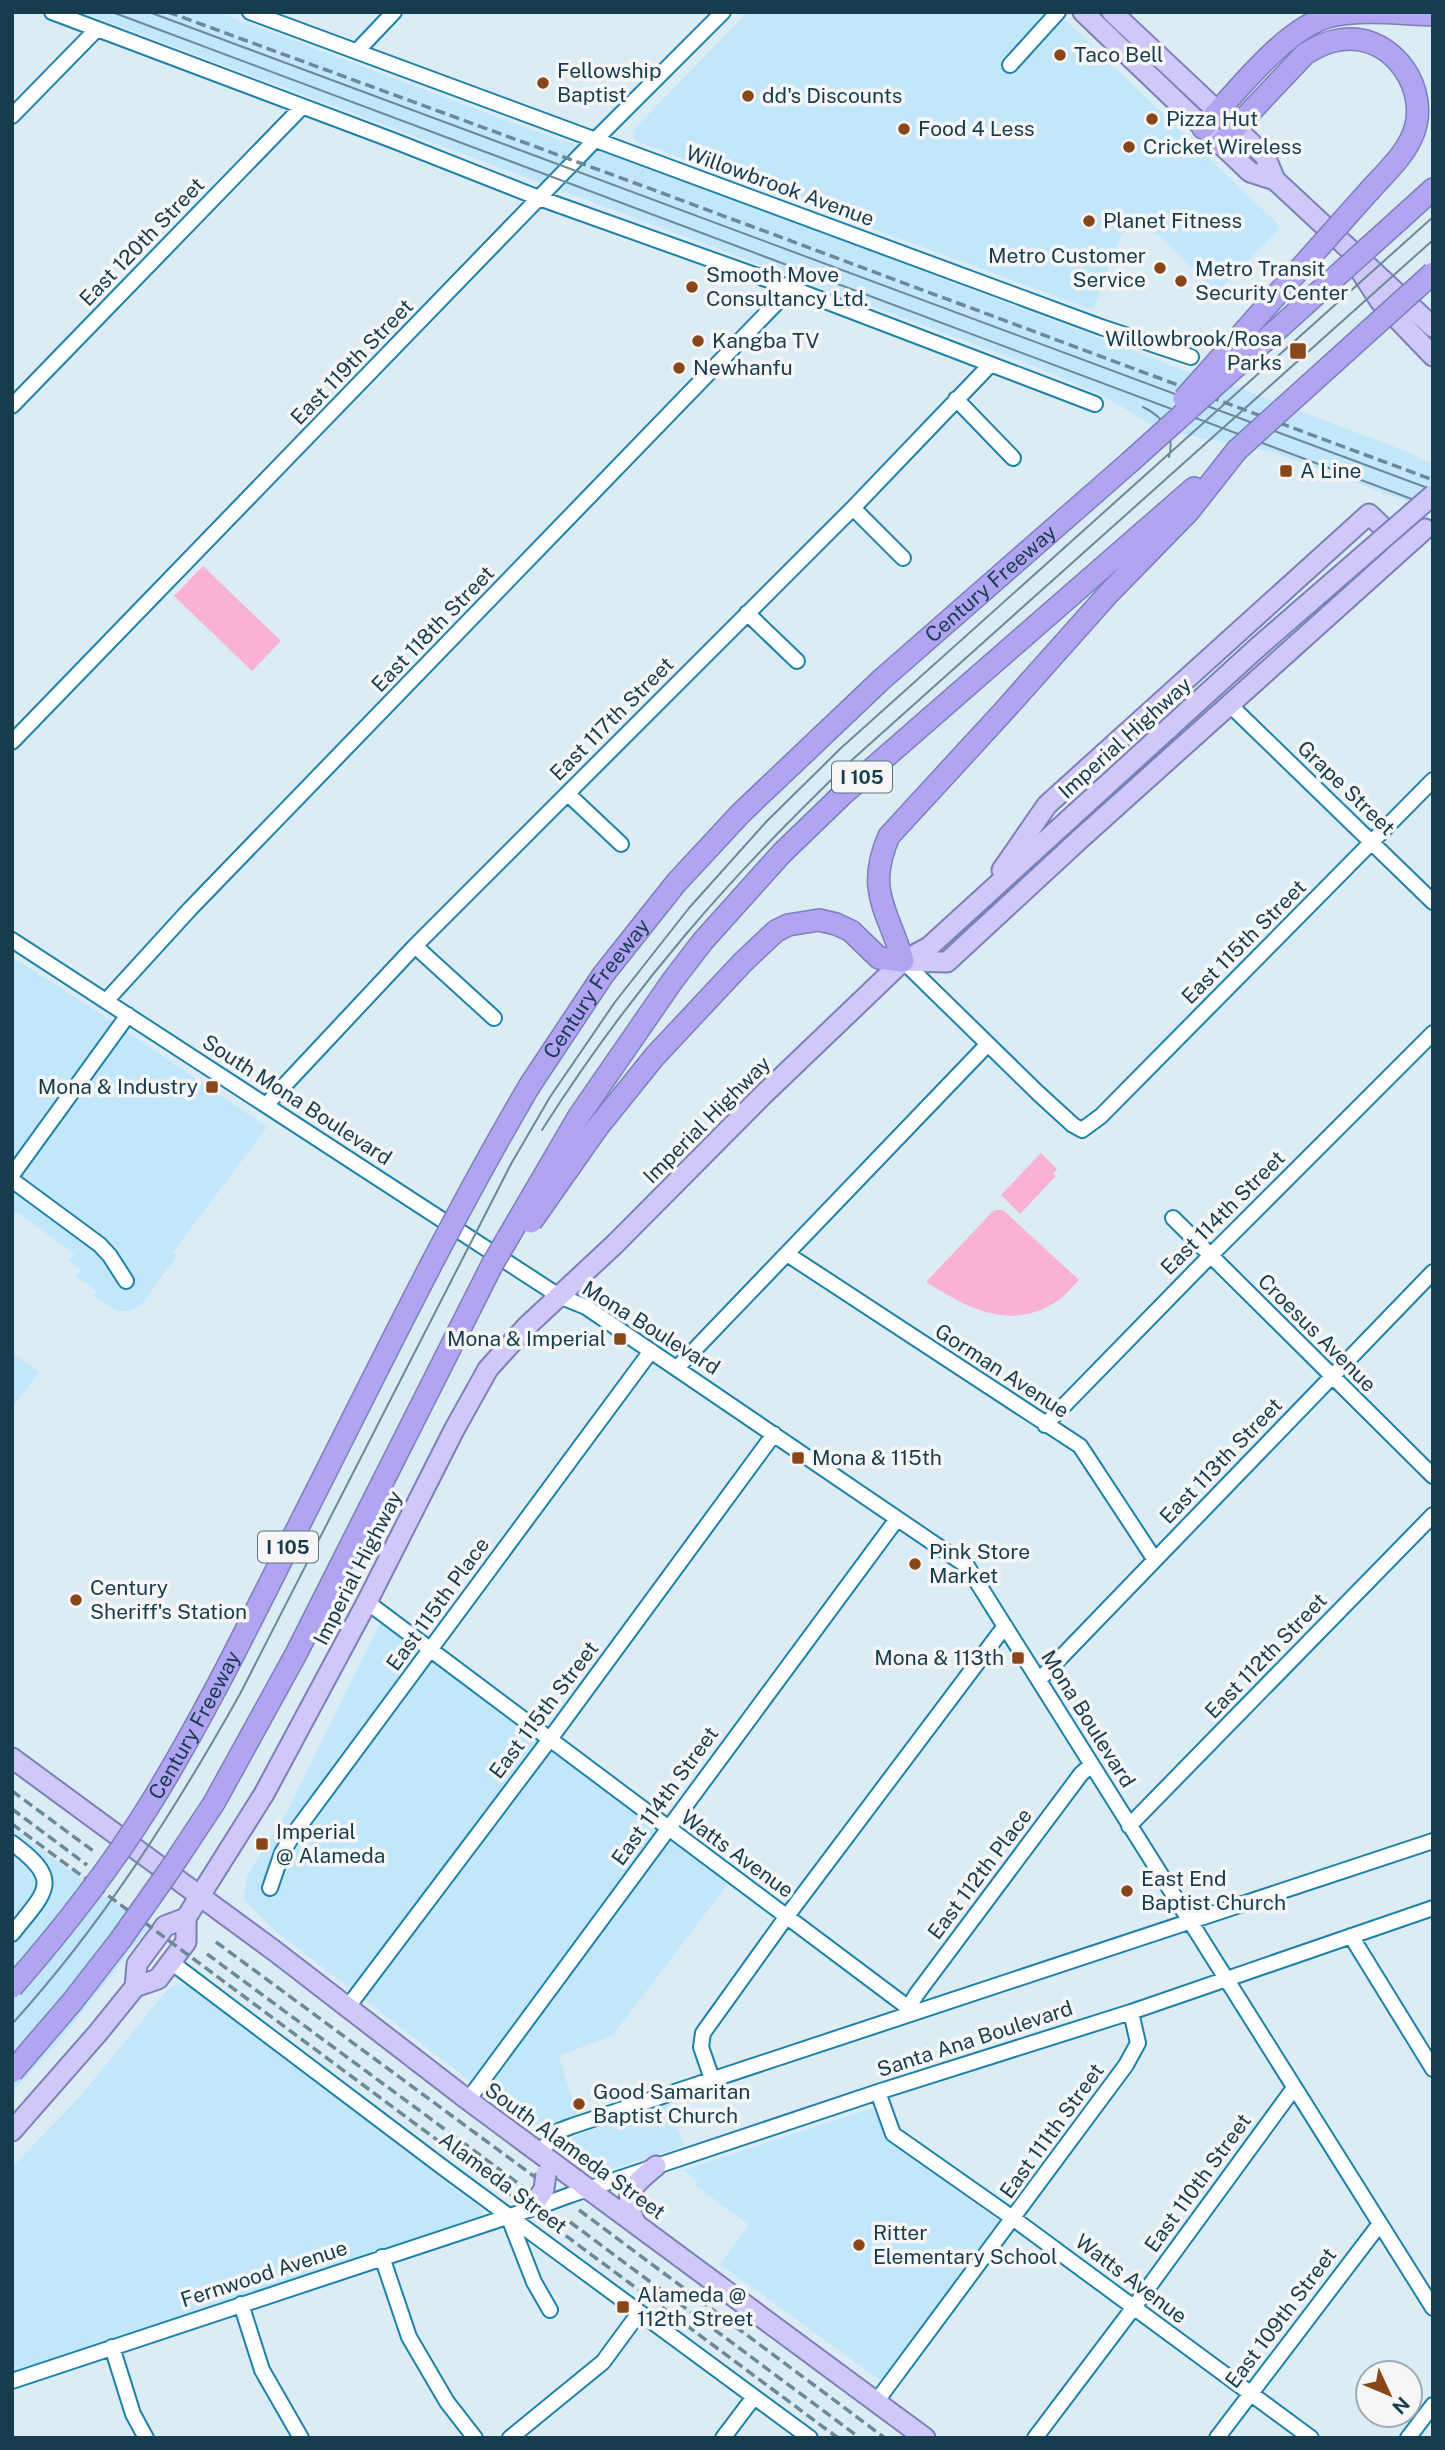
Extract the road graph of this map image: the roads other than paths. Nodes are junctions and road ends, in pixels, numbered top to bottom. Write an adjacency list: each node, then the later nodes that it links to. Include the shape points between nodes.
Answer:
1 (52, 12): 9 (street)
2 (250, 12): 10 (street, Willowbrook Avenue)
3 (394, 12): 10 (street)
4 (723, 12): 17 (street, East 119th Street)
5 (1058, 12): 11 (street)
6 (1083, 12): 15 (main road)
7 (1112, 12): 13 (main road)
8 (1433, 15): 13 (highway, via 1350,13 1316,22 1283,44)
9 (97, 29): 12 (street); 14 (street)
10 (357, 51): 17 (street, Willowbrook Avenue)
11 (1010, 65)
12 (302, 107): 21 (street); 31 (street, East 120th Street)
13 (1219, 112): 15 (highway); 16 (main road)
14 (12, 116)
15 (1203, 128): 18 (main road)
16 (1235, 128): 18 (highway); 19 (main road, via 1265,156); 33 (highway, bridge, via 1305,54 1341,39 1383,47 1398,59 1417,100 1416,124 1408,145)
17 (595, 140): 21 (street, East 119th Street); 27 (street, Willowbrook Avenue)
18 (1220, 144): 19 (main road, via 1250,172)
19 (1275, 180): 22 (main road)
20 (1433, 189): 33 (highway, Century Freeway / I 105, bridge)
21 (539, 198): 24 (street); 46 (street, East 119th Street)
22 (1342, 242): 25 (main road); 26 (main road, via 1380,301)
23 (1433, 273): 35 (highway, I 105, bridge)
24 (791, 288): 28 (street); 56 (street, East 118th Street)
25 (1433, 327)
26 (1433, 356)
27 (1191, 357)
28 (990, 365): 29 (street, East 117th Street); 30 (street)
29 (956, 399): 32 (street); 37 (street, East 117th Street)
30 (1095, 404)
31 (12, 406)
32 (1013, 458)
33 (1130, 461): 100 (highway, Century Freeway / I 105, bridge, via 881,680 741,813 676,883 603,975 530,1085 467,1196 246,1631 149,1807 49,1945)
34 (1433, 479): 39 (main road, bridge)
35 (1201, 488): 55 (highway, via 1189,511 889,836 879,858 880,900); 62 (highway, I 105, via 842,795 782,853 688,961)
36 (1433, 495): 39 (main road, Imperial Highway, bridge)
37 (853, 508): 42 (street); 43 (street, East 117th Street)
38 (1369, 514): 40 (street); 41 (main road, via 1390,534); 51 (main road, via 1047,805)
39 (1399, 523): 51 (main road, Imperial Highway, bridge)
40 (1429, 530): 41 (main road)
41 (1397, 554): 45 (main road)
42 (903, 558)
43 (747, 613): 44 (street); 48 (street, East 117th Street)
44 (797, 661)
45 (1230, 705): 49 (street, Grape Street); 55 (main road, via 947,962)
46 (12, 743)
47 (1433, 779): 49 (street, East 115th Street)
48 (568, 794): 50 (street); 54 (street, East 117th Street)
49 (1372, 843): 52 (street, Grape Street); 60 (street, East 115th Street, via 1101,1116 1082,1129)
50 (621, 844)
51 (984, 897): 55 (main road, Imperial Highway, via 929,947)
52 (1433, 902)
53 (12, 940): 56 (street, South Mona Boulevard)
54 (415, 946): 58 (street); 61 (street, East 117th Street)
55 (903, 961): 60 (street); 62 (highway, via 879,958 836,924 819,920 776,931); 69 (main road, Imperial Highway)
56 (106, 1001): 57 (street, South Mona Boulevard)
57 (128, 1015): 61 (street, South Mona Boulevard); 63 (street)
58 (494, 1018)
59 (1433, 1033): 66 (street, East 114th Street)
60 (987, 1045): 65 (street)
61 (266, 1105): 69 (street, South Mona Boulevard)
62 (588, 1122): 106 (highway, I 105, bridge, via 536,1216 492,1265 296,1654 214,1803 121,1939)
63 (12, 1177): 68 (street, via 100,1245)
64 (1173, 1218): 66 (street, Croesus Avenue)
65 (787, 1254): 71 (street); 73 (street, Gorman Avenue)
66 (1210, 1256): 72 (street, Croesus Avenue); 73 (street, East 114th Street)
67 (1433, 1272): 72 (street, East 113th Street)
68 (126, 1281)
69 (559, 1296): 70 (street, Mona Boulevard, via 586,1307); 79 (main road, Imperial Highway, via 488,1369)
70 (651, 1351): 71 (street, Mona Boulevard); 81 (street, East 115th Place)
71 (677, 1368): 74 (street, Mona Boulevard)
72 (1331, 1376): 75 (street, Croesus Avenue); 78 (street, East 113th Street)
73 (1045, 1425): 78 (street, Gorman Avenue, via 1080,1446)
74 (774, 1434): 77 (street, Mona Boulevard); 83 (street, East 115th Street)
75 (1433, 1476)
76 (1433, 1515): 86 (street, East 112th Street)
77 (897, 1519): 80 (street, Mona Boulevard, via 967,1566); 87 (street, East 114th Street)
78 (1155, 1560): 82 (street, East 113th Street)
79 (367, 1602): 81 (street, Watts Avenue); 91 (main road, Imperial Highway, via 264,1794)
80 (1005, 1626): 82 (street, Mona Boulevard); 93 (street)
81 (431, 1651): 83 (street, Watts Avenue); 90 (street, East 115th Place, via 293,1835)
82 (1040, 1679): 85 (street, Mona Boulevard)
83 (550, 1739): 87 (street, Watts Avenue); 102 (street, East 115th Street)
84 (12, 1759): 91 (main road)
85 (1091, 1765): 86 (street, Mona Boulevard); 104 (street, East 112th Place, via 914,1998)
86 (1129, 1826): 95 (street, Mona Boulevard)
87 (667, 1828): 93 (street, Watts Avenue); 110 (street, East 114th Street)
88 (1433, 1841): 95 (street, Santa Ana Boulevard)
89 (12, 1843): 96 (street, via 38,1864 46,1880 43,1895)
90 (270, 1888)
91 (201, 1898): 94 (main road, Imperial Highway); 102 (main road, South Alameda Street)
92 (1433, 1908): 97 (street, Santa Ana Boulevard)
93 (787, 1916): 104 (street, Watts Avenue); 107 (street, via 703,2033 701,2047)
94 (186, 1919): 98 (main road, Imperial Highway, via 186,1942); 101 (main road, Imperial Highway, via 165,1926 137,1964)
95 (1190, 1922): 99 (street, Mona Boulevard); 104 (street, Santa Ana Boulevard)
96 (12, 1934)
97 (1351, 1936): 99 (street, Santa Ana Boulevard); 105 (street)
98 (171, 1962): 101 (main road, Imperial Highway, via 158,1979); 116 (street, Alameda Street)
99 (1225, 1978): 103 (street, Santa Ana Boulevard); 108 (street, Mona Boulevard)
100 (12, 1987)
101 (135, 1987): 111 (main road, Imperial Highway)
102 (347, 2008): 110 (main road, South Alameda Street)
103 (1131, 2011): 109 (street, Santa Ana Boulevard); 117 (street, East 111th Street, via 1139,2043)
104 (914, 2012): 107 (street, Santa Ana Boulevard)
105 (1433, 2069)
106 (12, 2071)
107 (712, 2079): 112 (street, Santa Ana Boulevard, via 559,2131)
108 (1294, 2088): 119 (street, Mona Boulevard); 122 (street, East 110th Street)
109 (878, 2092): 113 (street, Santa Ana Boulevard); 117 (street, Watts Avenue, via 893,2134)
110 (468, 2100): 112 (main road, South Alameda Street)
111 (12, 2131)
112 (539, 2152): 114 (main road, South Alameda Street); 115 (main road, bridge, via 546,2174)
113 (656, 2166): 114 (street, Santa Ana Boulevard); 118 (main road, via 628,2199)
114 (579, 2192): 115 (street, Santa Ana Boulevard, bridge); 118 (main road, South Alameda Street)
115 (536, 2206): 116 (street, Fernwood Avenue)
116 (508, 2216): 120 (street, Fernwood Avenue); 124 (street); 125 (street, Alameda Street)
117 (1014, 2219): 122 (street, Watts Avenue); 130 (street, East 111th Street)
118 (637, 2225): 130 (main road, South Alameda Street)
119 (1379, 2225): 123 (street, Mona Boulevard); 128 (street, East 109th Street)
120 (382, 2257): 121 (street, Fernwood Avenue); 134 (street, via 409,2337 447,2402)
121 (241, 2304): 126 (street, Fernwood Avenue); 133 (street, via 262,2370)
122 (1133, 2307): 128 (street, Watts Avenue); 139 (street, East 110th Street)
123 (1433, 2308)
124 (550, 2310)
125 (639, 2313): 129 (street, Alameda Street); 135 (street, via 603,2362)
126 (112, 2347): 127 (street, Fernwood Avenue); 132 (street, via 133,2414)
127 (12, 2381)
128 (1251, 2393): 140 (street, East 109th Street); 141 (street, Watts Avenue)
129 (754, 2397): 136 (street); 137 (street, Alameda Street)
130 (876, 2402): 138 (main road, South Alameda Street)
131 (1433, 2406): 142 (street)
132 (146, 2438)
133 (301, 2438)
134 (475, 2438)
135 (510, 2438)
136 (723, 2438)
137 (810, 2438)
138 (925, 2438)
139 (1035, 2438)
140 (1217, 2438)
141 (1311, 2438)
142 (1408, 2438)

